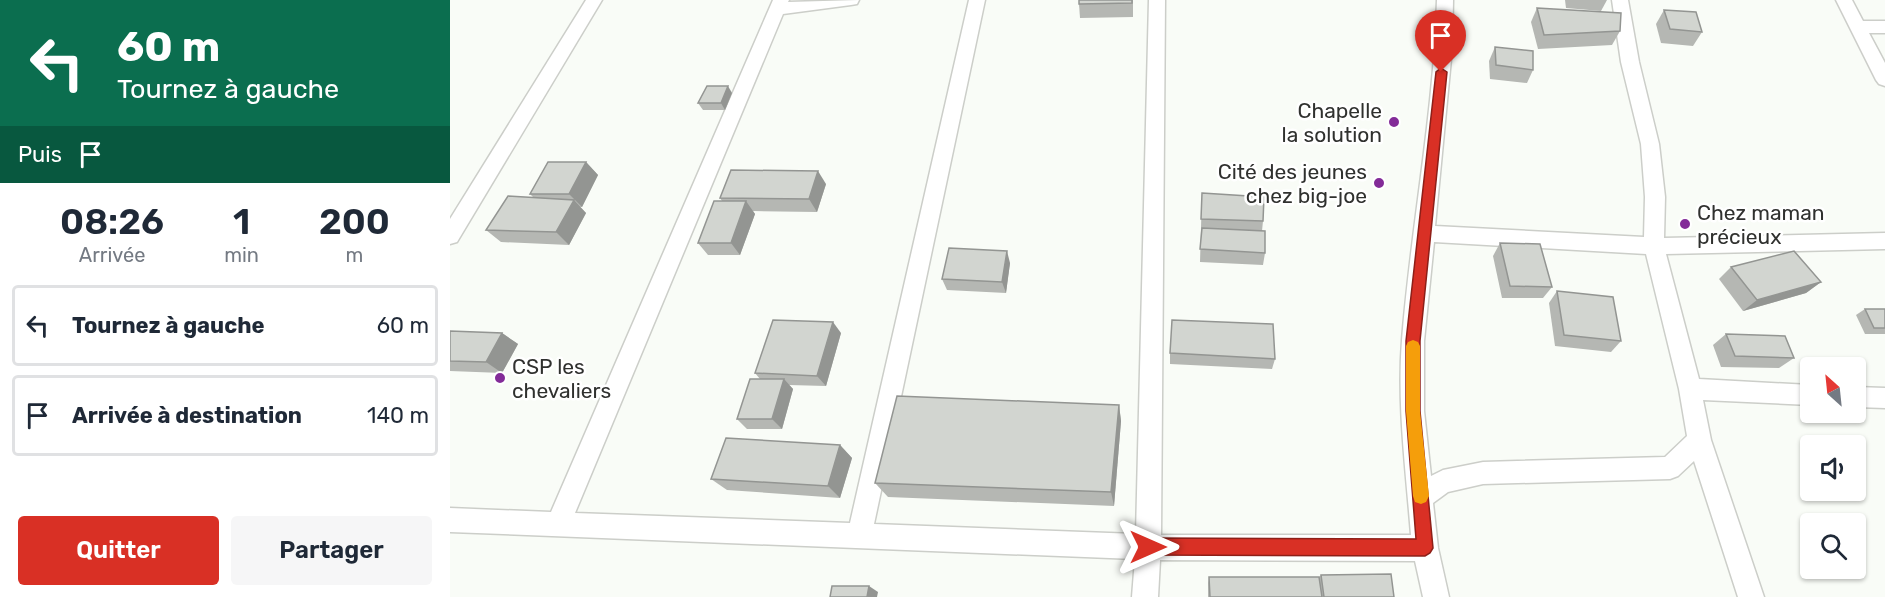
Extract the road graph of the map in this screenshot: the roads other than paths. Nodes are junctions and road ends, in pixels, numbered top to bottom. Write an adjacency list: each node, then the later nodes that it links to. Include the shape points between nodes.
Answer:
1 (594, 0): 13 (street)
2 (850, 0): 8 (street)
3 (977, 0): 24 (street)
4 (1157, 0): 25 (street)
5 (1445, 0): 12 (street, via 1444,49)
6 (1620, 0): 15 (street, via 1650,144)
7 (1844, 0): 9 (street)
8 (780, 5): 23 (street)
9 (1858, 27): 10 (street); 11 (street)
10 (1885, 27)
11 (1885, 80)
12 (1424, 233): 15 (street); 21 (street, via 1413,341 1413,411)
13 (450, 236)
14 (1885, 241): 15 (street)
15 (1654, 246): 16 (street)
16 (1690, 389): 17 (street); 20 (street)
17 (1800, 394)
18 (1866, 397): 19 (street)
19 (1885, 398)
20 (1699, 440): 21 (street, via 1670,468 1483,473 1443,482); 29 (street)
21 (1421, 497): 26 (street)
22 (450, 520): 23 (street)
23 (558, 524): 24 (street)
24 (859, 536): 25 (street)
25 (1148, 547): 26 (street); 27 (street)
26 (1425, 548): 28 (street)
27 (1144, 597)
28 (1436, 597)
29 (1751, 597)

